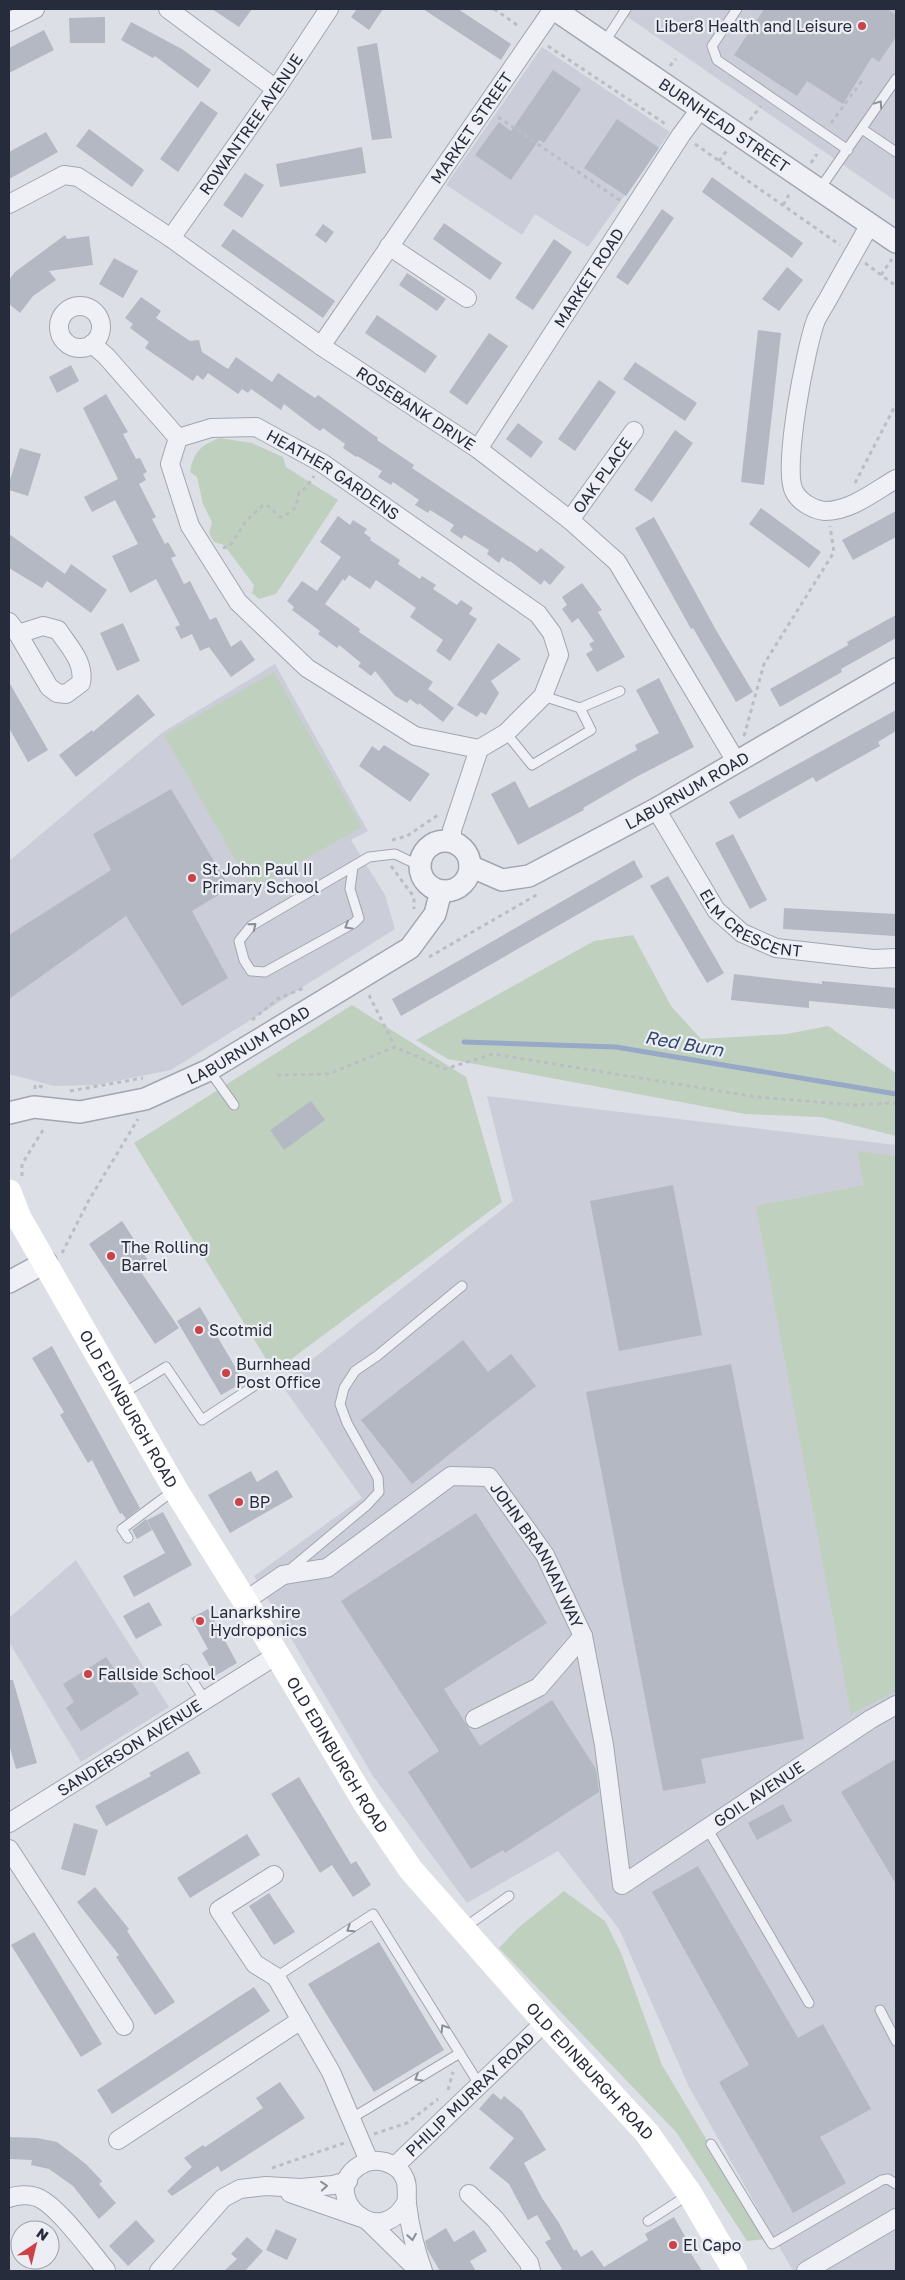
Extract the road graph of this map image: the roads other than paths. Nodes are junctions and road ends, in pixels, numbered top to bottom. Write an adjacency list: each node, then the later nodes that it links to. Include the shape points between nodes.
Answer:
1 (35, 9): 7 (street)
2 (168, 9): 10 (street)
3 (329, 9): 10 (street, ROWANTREE AVENUE)
4 (553, 9): 8 (street, BURNHEAD STREET); 20 (street, MARKET STREET)
5 (626, 9): 8 (lane)
6 (737, 9): 13 (lane, via 712,46 717,60)
7 (9, 22)
8 (604, 43): 11 (street, BURNHEAD STREET)
9 (896, 79): 12 (lane, one-way to 9)
10 (276, 89): 18 (street, ROWANTREE AVENUE)
11 (701, 108): 15 (street, BURNHEAD STREET); 26 (street, MARKET ROAD)
12 (862, 129): 13 (lane); 14 (lane)
13 (848, 150): 15 (lane)
14 (896, 152)
15 (819, 190): 17 (street, BURNHEAD STREET)
16 (9, 204): 18 (street, ROSEBANK DRIVE, via 64,174 78,177)
17 (870, 224): 19 (street, BURNHEAD STREET); 27 (street, via 816,321 796,401 790,478 794,492 812,508 830,510 849,506)
18 (171, 238): 23 (street, ROSEBANK DRIVE)
19 (896, 242)
20 (389, 246): 21 (street); 23 (street, MARKET STREET)
21 (467, 298)
22 (92, 344): 25 (street)
23 (321, 346): 26 (street, ROSEBANK DRIVE)
24 (634, 431): 28 (street, OAK PLACE)
25 (178, 438): 31 (street, HEATHER GARDENS, via 211,428 256,427 322,463 538,614 552,633 559,655); 34 (street, via 170,464 190,526 238,602 307,668 415,736)
26 (478, 450): 28 (street, ROSEBANK DRIVE)
27 (896, 479)
28 (570, 520): 35 (street, ROSEBANK DRIVE, via 617,562)
29 (896, 669): 35 (street, LABURNUM ROAD)
30 (620, 691): 32 (lane)
31 (542, 696): 32 (lane); 33 (street, HEATHER GARDENS)
32 (580, 708): 33 (lane, via 591,730 532,765)
33 (506, 733): 34 (street, HEATHER GARDENS)
34 (479, 749): 37 (street, via 452,830)
35 (737, 763): 36 (street, LABURNUM ROAD)
36 (656, 809): 39 (street, LABURNUM ROAD, via 529,876 502,880); 42 (street, ELM CRESCENT, via 716,910 742,933 776,948 873,959)
37 (452, 842): 38 (street, via 437,842 430,846 421,858); 39 (street, via 465,851)
38 (420, 866): 40 (lane, via 395,854 369,857); 41 (street, via 420,873 428,885)
39 (470, 866): 41 (street, via 462,886 448,892)
40 (353, 867): 40 (lane, one-way to 40, via 350,889 359,918 265,972 252,971 244,960 239,940 251,926)
41 (441, 891): 43 (street, LABURNUM ROAD, via 434,914 410,948)
42 (896, 958)
43 (209, 1070): 44 (lane); 45 (street, LABURNUM ROAD, via 145,1099 80,1112 34,1108)
44 (234, 1105)
45 (9, 1114)
46 (15, 1185): 47 (main road, OLD EDINBURGH ROAD, via 19,1218)
47 (51, 1254): 48 (street); 51 (main road, OLD EDINBURGH ROAD)
48 (9, 1282)
49 (462, 1286): 54 (lane, via 354,1371 344,1388 340,1404 378,1478 379,1492)
50 (257, 1384): 51 (lane, via 202,1420 166,1366)
51 (122, 1394): 52 (main road, OLD EDINBURGH ROAD)
52 (175, 1489): 53 (lane, via 122,1529); 55 (main road, OLD EDINBURGH ROAD)
53 (128, 1538)
54 (283, 1576): 55 (street, JOHN BRANNAN WAY); 56 (street, JOHN BRANNAN WAY, via 327,1568 451,1476 489,1477 545,1555)
55 (245, 1601): 57 (main road, OLD EDINBURGH ROAD)
56 (582, 1636): 61 (street, via 539,1687); 66 (street, JOHN BRANNAN WAY, via 604,1745)
57 (277, 1655): 59 (street, SANDERSON AVENUE); 68 (main road, OLD EDINBURGH ROAD, via 366,1804 411,1870)
58 (185, 1669): 59 (lane)
59 (206, 1702): 62 (street, SANDERSON AVENUE)
60 (896, 1705): 63 (street, GOIL AVENUE, via 871,1718)
61 (475, 1719)
62 (9, 1823)
63 (708, 1828): 66 (street, GOIL AVENUE); 70 (lane)
64 (9, 1849): 74 (street)
65 (274, 1875): 69 (street, via 219,1910 254,1964)
66 (622, 1885)
67 (509, 1896): 68 (lane)
68 (462, 1929): 73 (main road, OLD EDINBURGH ROAD)
69 (276, 1977): 72 (street); 76 (lane, one-way to 69, via 374,1914)
70 (809, 2003)
71 (880, 2010): 75 (lane)
72 (301, 2020): 78 (street, via 331,2072); 79 (street)
73 (545, 2022): 77 (street, PHILIP MURRAY ROAD); 87 (main road, OLD EDINBURGH ROAD, via 647,2133)
74 (124, 2026)
75 (896, 2041)
76 (460, 2053): 77 (lane); 78 (lane, one-way to 78)
77 (479, 2084): 82 (street, PHILIP MURRAY ROAD)
78 (352, 2118): 81 (street)
79 (118, 2140)
80 (711, 2144): 84 (lane, via 772,2244 882,2180 888,2179)
81 (369, 2161): 82 (street, PHILIP MURRAY ROAD, via 380,2160); 83 (street, via 354,2170)
82 (395, 2166): 89 (street, PHILIP MURRAY ROAD, via 408,2185)
83 (348, 2181): 85 (street, one-way to 83, via 301,2188 333,2186); 91 (street, via 346,2196 349,2206)
84 (896, 2184)
85 (266, 2186): 91 (street, via 312,2199); 94 (street, via 240,2189 223,2198)
86 (469, 2194): 97 (street, via 495,2220)
87 (690, 2194): 92 (lane); 98 (main road, OLD EDINBURGH ROAD)
88 (9, 2198): 93 (street, via 36,2197 53,2208)
89 (407, 2201): 91 (street, via 402,2211 390,2220 379,2223); 96 (street, PHILIP MURRAY ROAD, one-way to 96, via 414,2246)
90 (896, 2218): 99 (street)
91 (364, 2220): 95 (street)
92 (648, 2221)
93 (106, 2270)
94 (160, 2271)
95 (419, 2271)
96 (422, 2271)
97 (531, 2271)
98 (735, 2271)
99 (806, 2271)

